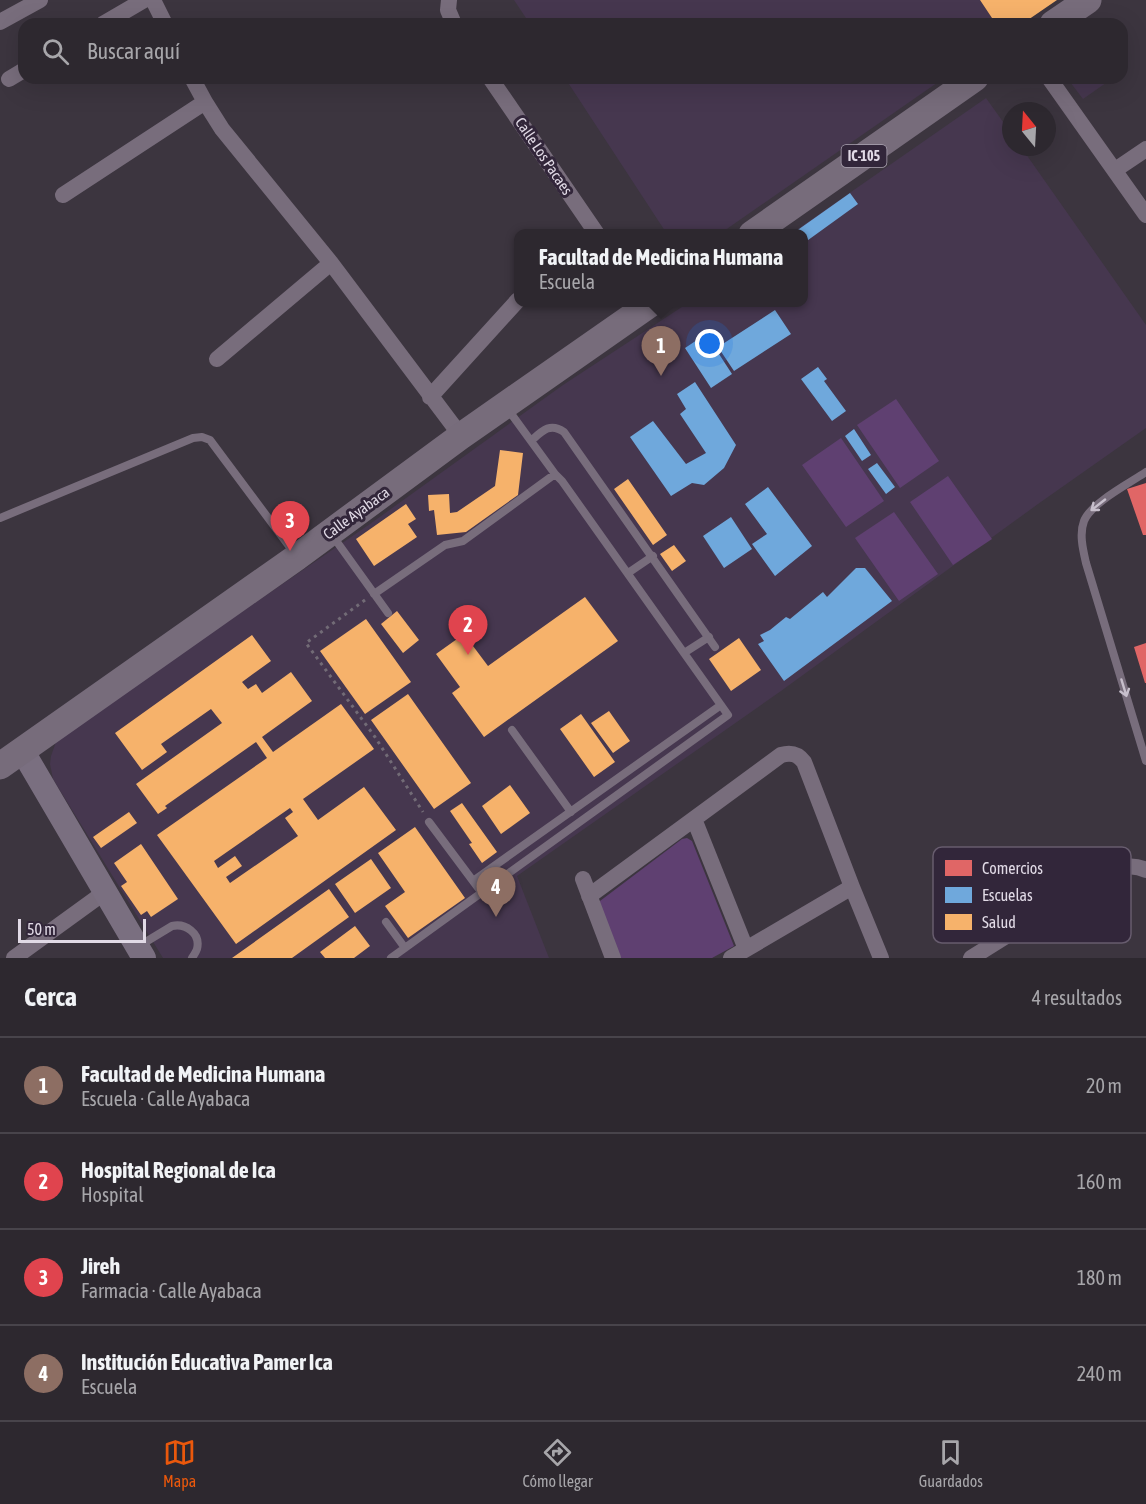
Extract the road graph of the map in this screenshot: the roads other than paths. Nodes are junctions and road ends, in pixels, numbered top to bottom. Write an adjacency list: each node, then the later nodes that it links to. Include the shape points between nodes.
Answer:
1 (40, 0): 10 (street)
2 (144, 0): 6 (street)
3 (153, 0): 7 (street)
4 (449, 0): 8 (street)
5 (1088, 0): 9 (main road)
6 (112, 18)
7 (162, 18)
8 (451, 18)
9 (1062, 18)
10 (0, 22)
11 (18, 73): 12 (street)
12 (9, 78)
13 (195, 84): 17 (street)
14 (494, 84): 22 (street, Calle Los Pacaes)
15 (966, 84): 23 (main road, IC-105)
16 (1053, 84): 19 (street)
17 (205, 102): 20 (street); 24 (street, via 222,129)
18 (1146, 149): 19 (street)
19 (1115, 170): 21 (street)
20 (63, 195)
21 (1146, 215)
22 (588, 229)
23 (759, 229)
24 (331, 263): 27 (street); 28 (street)
25 (514, 305): 28 (street)
26 (644, 307): 29 (main road, Calle Ayabaca)
27 (217, 359)
28 (430, 397): 30 (street)
29 (505, 406): 30 (main road, Calle Ayabaca); 31 (lane)
30 (461, 436): 35 (main road, Calle Ayabaca)
31 (531, 441): 33 (lane); 36 (lane, via 553,427 564,432)
32 (1146, 472): 47 (lane, one-way to 47, via 1095,506 1083,522 1081,533 1086,563)
33 (555, 474): 38 (lane); 39 (lane, via 463,541 445,545)
34 (0, 518): 37 (lane, via 202,437 210,440)
35 (330, 532): 37 (main road, Calle Ayabaca); 39 (lane)
36 (652, 556): 38 (lane); 41 (lane)
37 (297, 557): 46 (main road, Calle Ayabaca)
38 (628, 573): 43 (lane)
39 (374, 594): 40 (lane)
40 (387, 613)
41 (709, 637): 42 (lane); 43 (lane)
42 (715, 647)
43 (684, 654): 44 (lane)
44 (721, 705): 49 (lane); 58 (lane, via 728,715)
45 (512, 730): 49 (lane)
46 (22, 750): 48 (main road, Calle Ayabaca); 57 (street)
47 (1146, 761)
48 (0, 766)
49 (571, 812): 55 (lane)
50 (694, 819): 56 (street, via 781,755 797,755 804,762); 59 (street); 64 (street)
51 (429, 822): 55 (lane)
52 (1131, 866): 53 (street)
53 (1146, 870)
54 (583, 879): 59 (street)
55 (473, 881): 58 (lane)
56 (852, 887): 64 (street); 71 (street)
57 (105, 891): 65 (street); 66 (street)
58 (482, 893): 63 (lane)
59 (589, 896): 69 (street)
60 (386, 922): 63 (lane)
61 (994, 943): 72 (street)
62 (995, 943): 73 (street)
63 (405, 948): 68 (lane)
64 (746, 949): 70 (street)
65 (141, 952): 67 (lane, via 178,924 190,929 196,938)
66 (14, 958)
67 (192, 958)
68 (391, 958)
69 (613, 958)
70 (731, 958)
71 (882, 958)
72 (971, 958)
73 (1001, 958)

